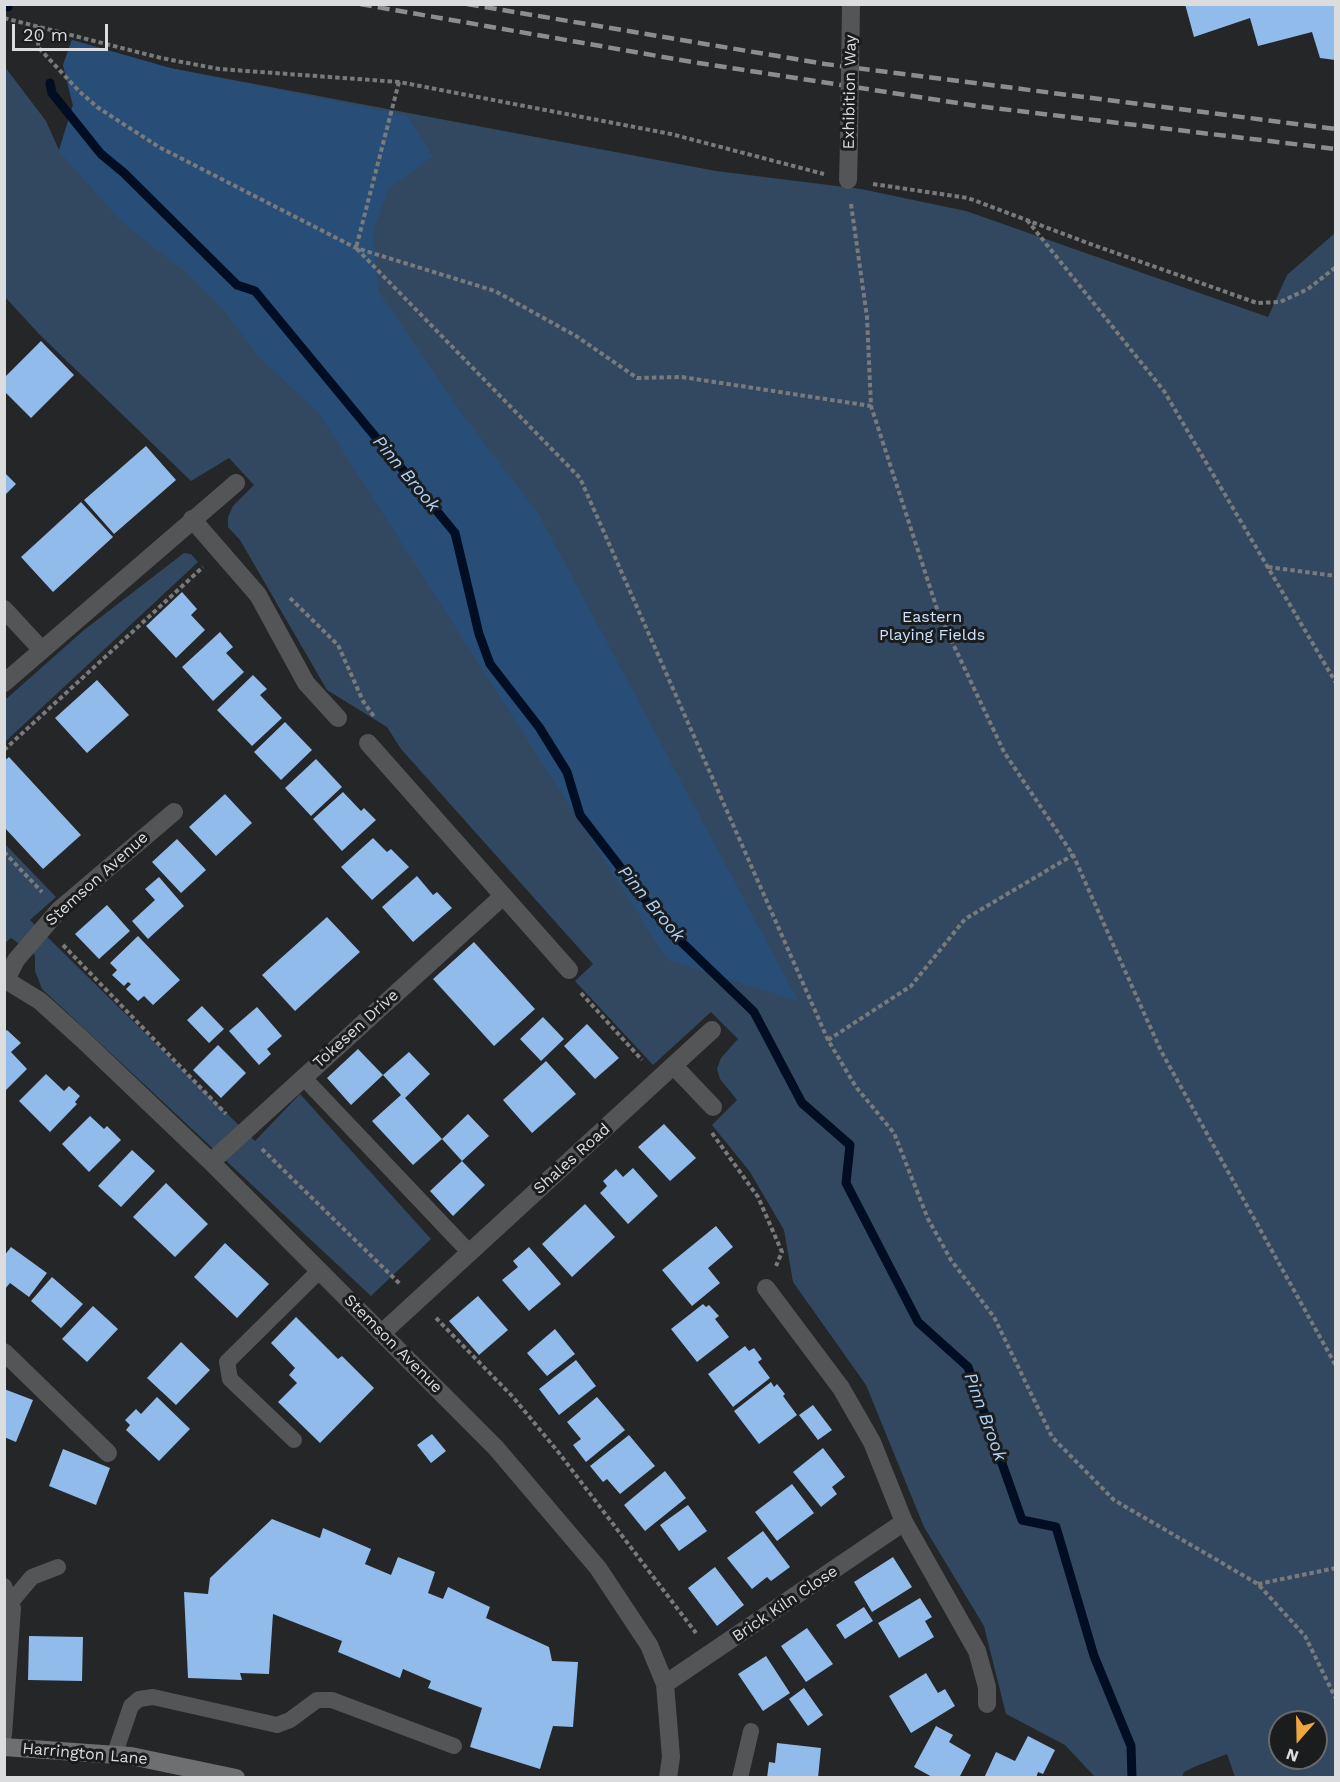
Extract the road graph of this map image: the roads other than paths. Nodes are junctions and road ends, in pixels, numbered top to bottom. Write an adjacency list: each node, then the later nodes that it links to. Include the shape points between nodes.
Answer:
1 (851, 4): 2 (street, Exhibition Way, bridge)
2 (848, 180)
3 (236, 483): 4 (street)
4 (192, 519): 6 (street); 8 (street, via 258,595 306,683)
5 (4, 609): 6 (street)
6 (41, 649): 7 (street)
7 (4, 683)
8 (338, 718)
9 (368, 743): 11 (street)
10 (174, 812): 13 (street, Stemson Avenue, via 59,910 16,960)
11 (502, 897): 12 (street); 16 (street, Tokesen Drive)
12 (569, 970)
13 (5, 980): 18 (street, Stemson Avenue, via 40,1001)
14 (712, 1030): 15 (street, Shales Road)
15 (674, 1065): 17 (street); 19 (street, Shales Road)
16 (303, 1077): 18 (street, Tokesen Drive); 19 (lane)
17 (713, 1107)
18 (211, 1162): 20 (street, Stemson Avenue)
19 (470, 1253): 22 (street, Shales Road)
20 (319, 1271): 22 (street, Stemson Avenue); 24 (lane, via 227,1362 230,1379)
21 (766, 1288): 26 (street, via 841,1388 872,1442)
22 (382, 1333): 30 (street, Stemson Avenue, via 496,1448 598,1568 649,1645)
23 (4, 1352): 25 (street)
24 (294, 1440)
25 (108, 1453)
26 (904, 1522): 30 (street, Brick Kiln Close); 31 (street, via 977,1651 987,1687)
27 (58, 1567): 29 (lane, via 32,1577)
28 (4, 1586): 29 (lane)
29 (11, 1602): 33 (lane)
30 (664, 1684): 38 (street, Stemson Avenue, via 671,1757)
31 (987, 1704)
32 (751, 1731): 39 (lane)
33 (4, 1735)
34 (454, 1746): 36 (lane, via 332,1700 317,1700 277,1725 153,1697 139,1699 131,1706)
35 (4, 1747): 36 (street, Harrington Lane)
36 (115, 1754): 37 (street, Harrington Lane)
37 (236, 1778)
38 (668, 1778)
39 (740, 1778)

